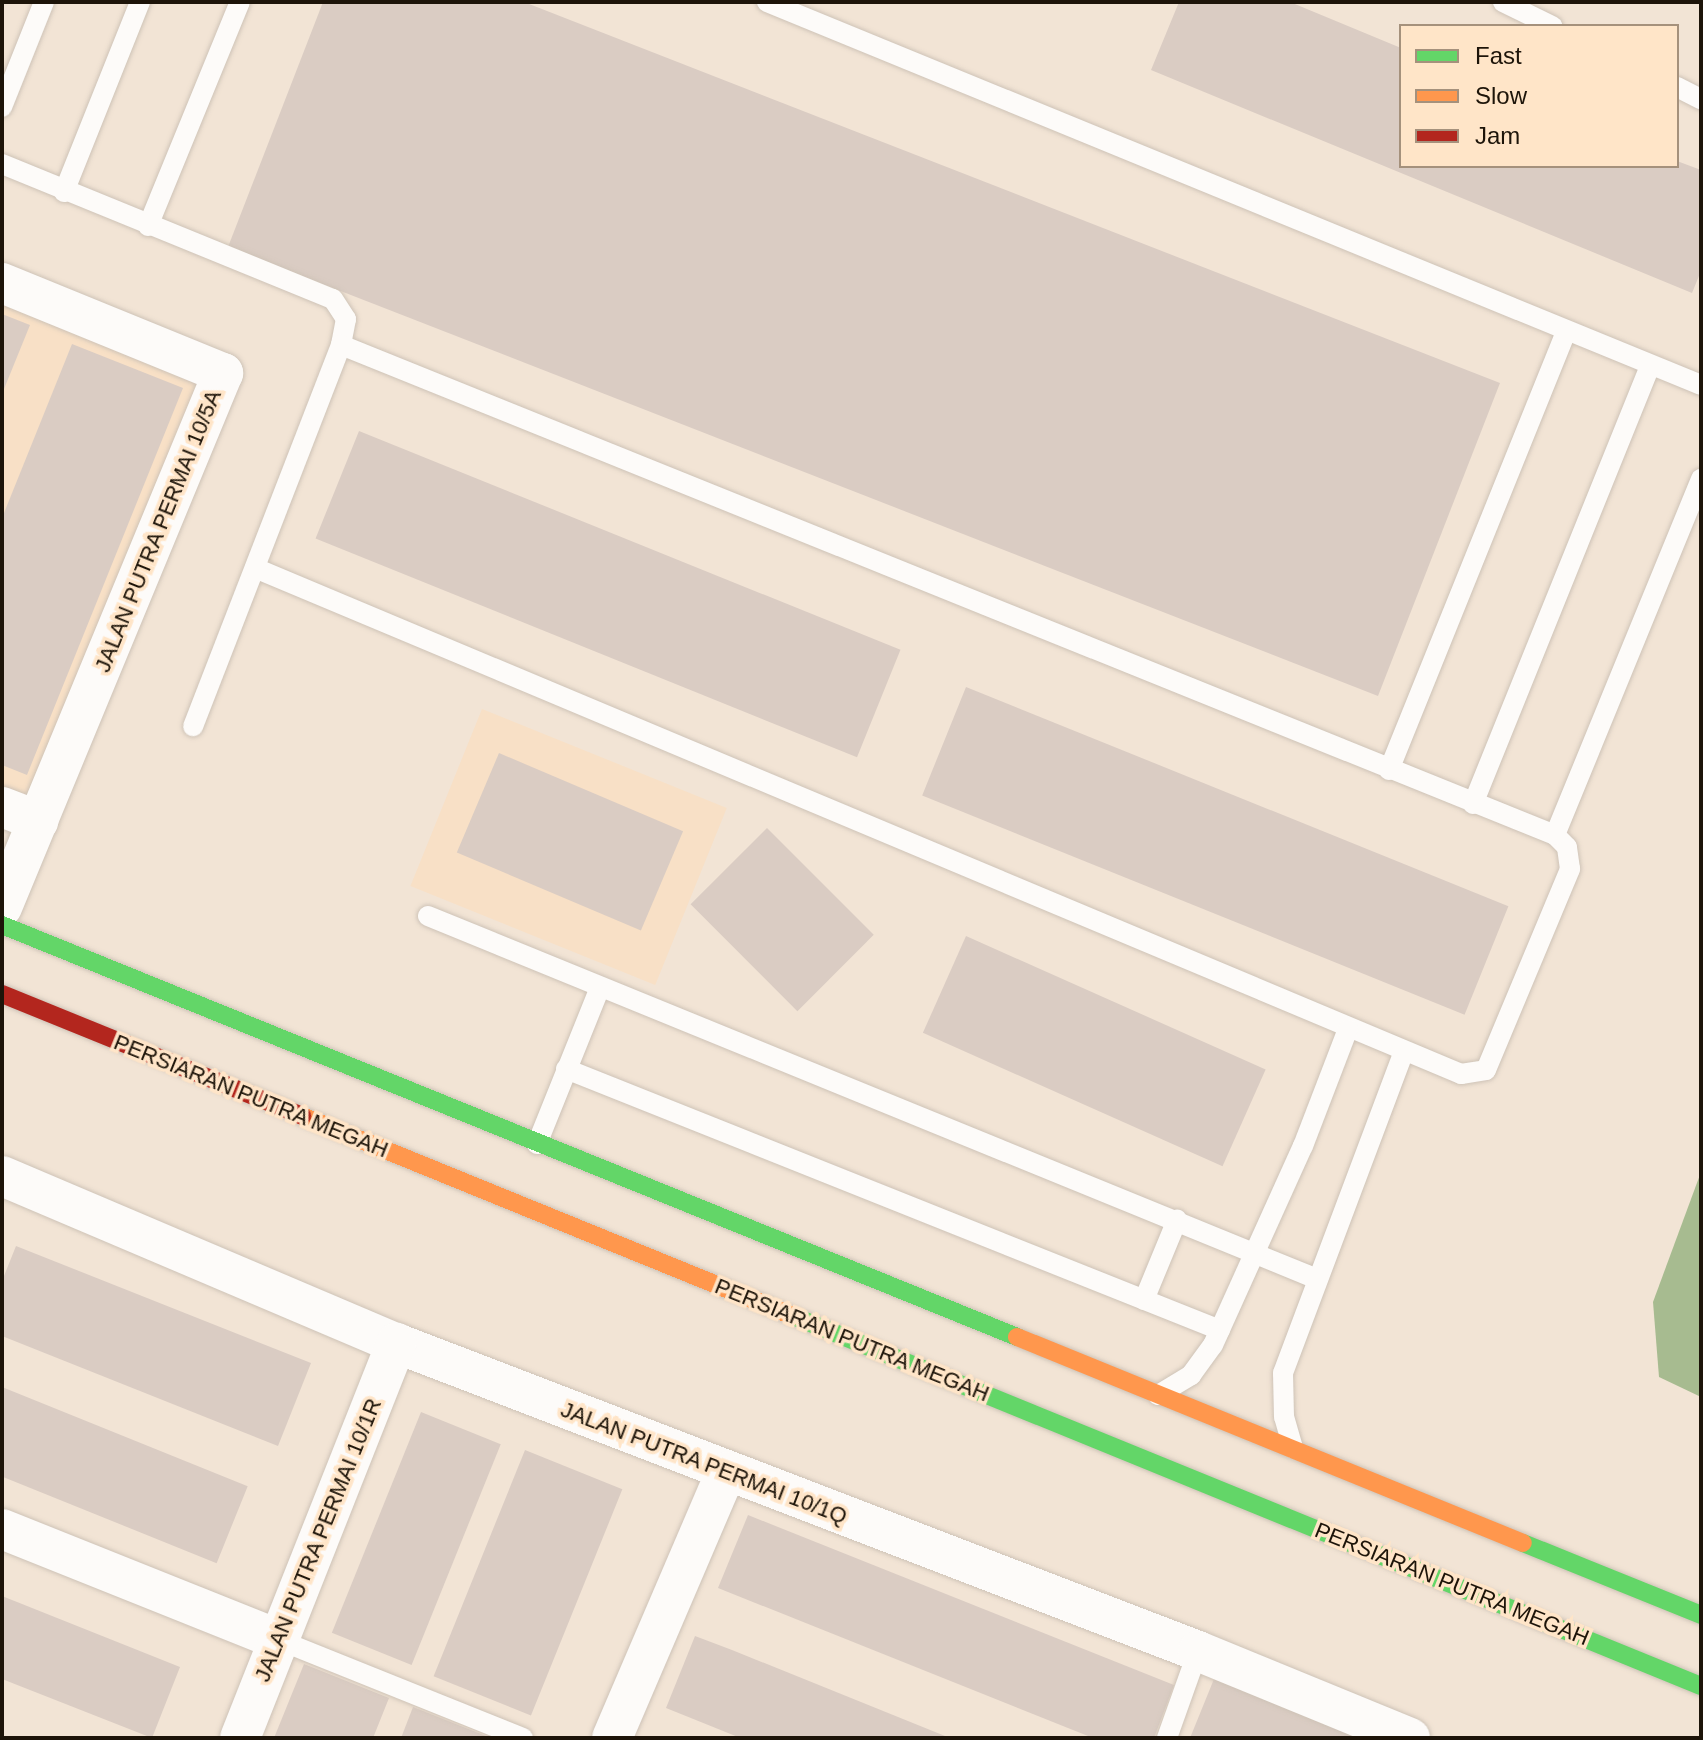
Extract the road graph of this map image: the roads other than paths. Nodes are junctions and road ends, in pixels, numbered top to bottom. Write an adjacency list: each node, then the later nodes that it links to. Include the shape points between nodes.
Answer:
1 (44, 2): 9 (lane)
2 (140, 2): 11 (lane)
3 (240, 2): 12 (lane)
4 (767, 2): 14 (lane)
5 (1503, 2): 6 (lane)
6 (1548, 24)
7 (1679, 88): 8 (lane)
8 (1701, 99)
9 (2, 107)
10 (2, 164): 11 (lane)
11 (64, 192): 12 (lane)
12 (148, 226): 15 (lane, via 333,299 346,319)
13 (2, 283): 23 (street, JALAN PUTRA PERMAI 10/5A, via 223,373)
14 (1566, 332): 16 (lane); 21 (lane)
15 (341, 345): 19 (lane); 21 (lane)
16 (1650, 365): 17 (lane); 22 (lane)
17 (1701, 385)
18 (1701, 479): 24 (lane)
19 (255, 568): 20 (lane); 30 (lane)
20 (193, 726)
21 (1389, 770): 22 (lane)
22 (1473, 804): 24 (lane)
23 (20, 814): 25 (street, JALAN PUTRA PERMAI 10/5A)
24 (1555, 835): 31 (lane, via 1567,847 1570,869 1486,1070 1461,1074)
25 (2, 907)
26 (428, 916): 28 (lane)
27 (2, 925): 33 (street)
28 (600, 987): 32 (lane); 35 (lane)
29 (2, 994): 48 (street, PERSIARAN PUTRA MEGAH)
30 (1348, 1029): 31 (lane); 36 (lane)
31 (1404, 1051): 37 (lane)
32 (566, 1069): 33 (lane); 38 (lane)
33 (537, 1144): 41 (street)
34 (2, 1176): 40 (street, JALAN PUTRA PERMAI 10/1Q)
35 (1177, 1220): 36 (lane); 38 (lane)
36 (1255, 1253): 37 (lane); 39 (lane)
37 (1317, 1279): 42 (lane, via 1283,1373 1284,1417)
38 (1144, 1300): 39 (lane)
39 (1217, 1337): 41 (lane, via 1191,1375)
40 (396, 1343): 43 (street, JALAN PUTRA PERMAI 10/1Q); 46 (street, JALAN PUTRA PERMAI 10/1R)
41 (1158, 1395): 42 (street)
42 (1293, 1450): 45 (street)
43 (726, 1472): 47 (street, JALAN PUTRA PERMAI 10/1Q); 51 (street)
44 (2, 1529): 46 (street)
45 (1701, 1615)
46 (279, 1640): 49 (street, JALAN PUTRA PERMAI 10/1R); 50 (lane)
47 (1198, 1651): 52 (lane); 53 (street, JALAN PUTRA PERMAI 10/1Q)
48 (1701, 1686)
49 (240, 1738)
50 (523, 1738)
51 (612, 1738)
52 (1167, 1738)
53 (1410, 1738)

